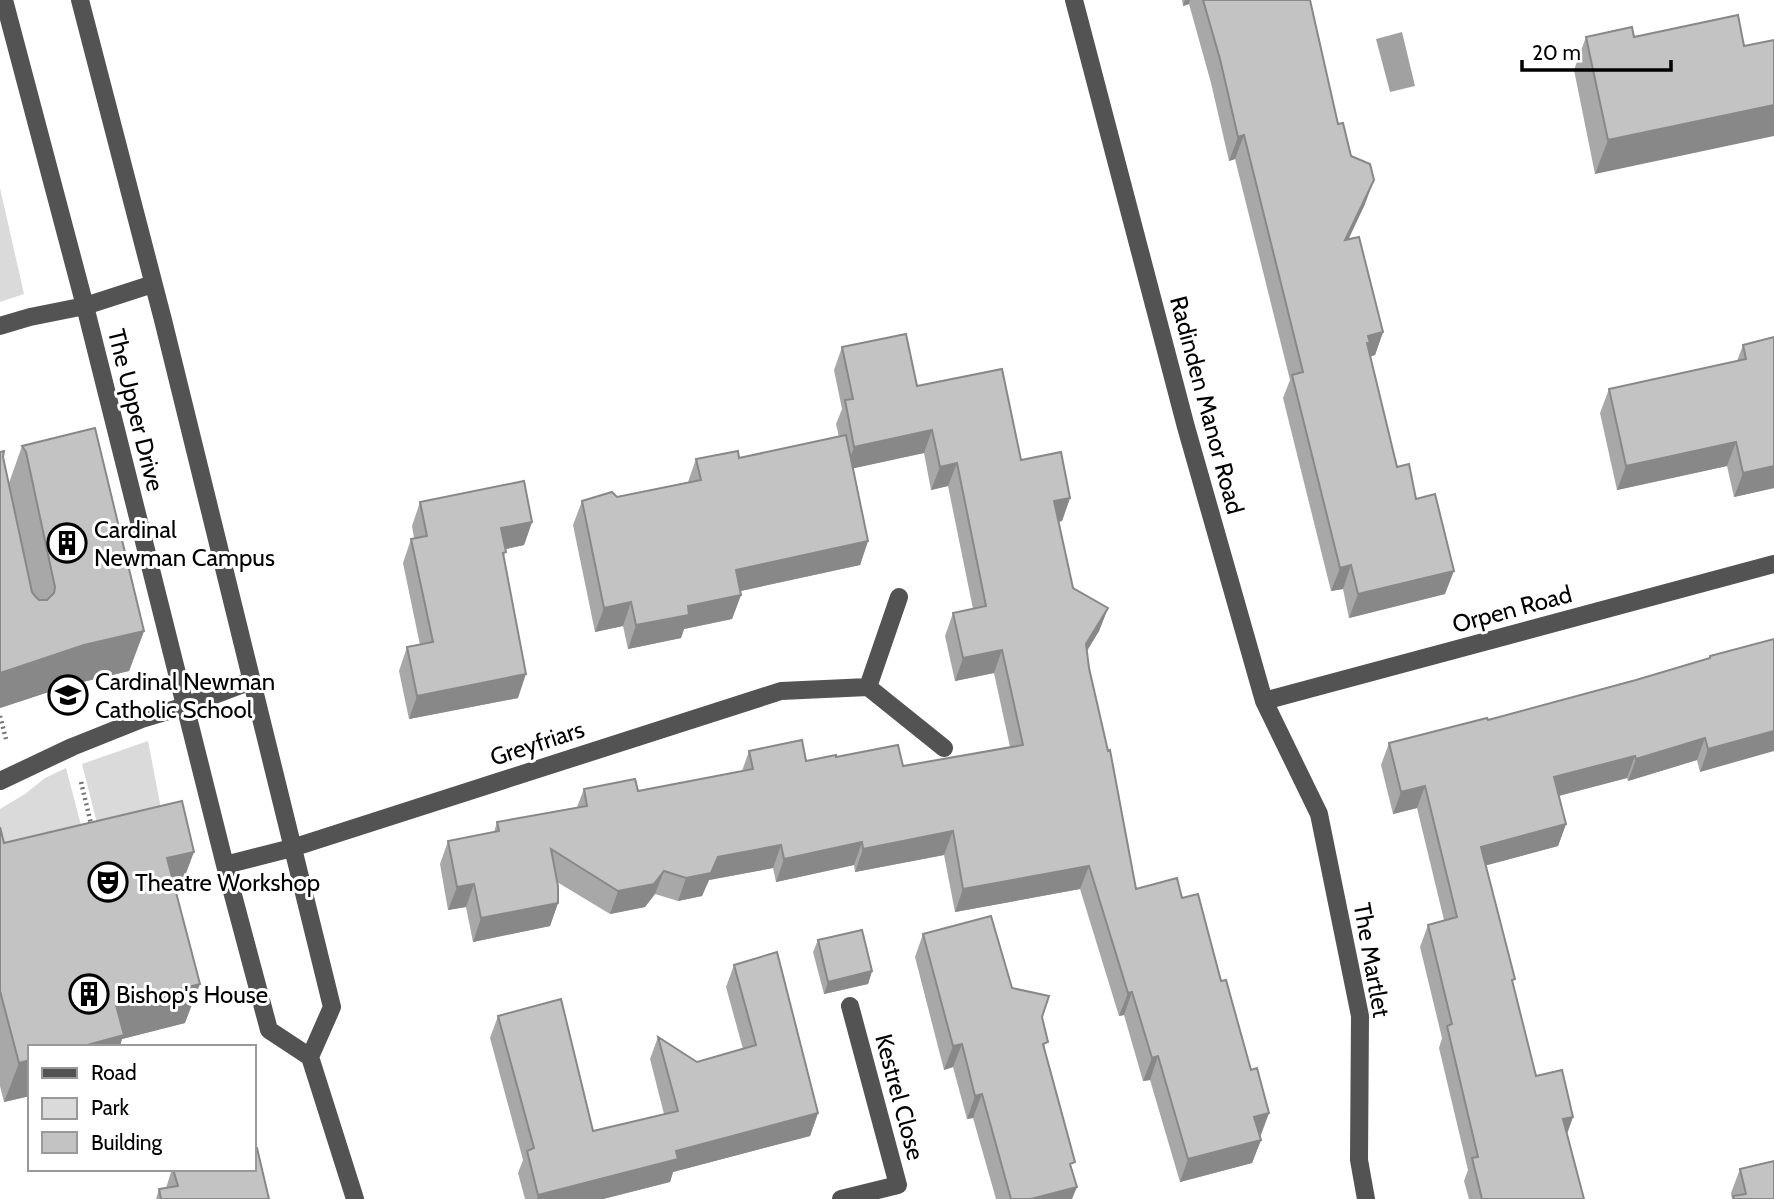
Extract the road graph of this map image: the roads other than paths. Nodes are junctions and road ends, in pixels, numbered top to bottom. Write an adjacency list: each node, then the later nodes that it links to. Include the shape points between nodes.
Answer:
1 (4, 0): 5 (street, The Upper Drive)
2 (80, 0): 4 (street, The Upper Drive)
3 (1074, 0): 11 (street, Radinden Manor Road, via 1186,427)
4 (153, 284): 5 (street); 9 (street, The Upper Drive)
5 (85, 306): 6 (street); 12 (street, The Upper Drive)
6 (0, 326)
7 (1774, 564): 11 (street, Orpen Road)
8 (900, 597): 10 (street)
9 (251, 681): 12 (street); 16 (street, The Upper Drive)
10 (868, 687): 13 (street); 16 (street, Greyfriars, via 781,691)
11 (1264, 701): 15 (street, Radinden Manor Road)
12 (185, 706): 14 (street, via 72,747); 17 (street, The Upper Drive)
13 (943, 748)
14 (0, 781)
15 (1319, 814): 22 (street, The Martlet, via 1360,1016 1359,1160)
16 (292, 848): 17 (street, Greyfriars); 19 (street, The Upper Drive, via 332,1007)
17 (225, 865): 19 (street, The Upper Drive, via 269,1030)
18 (850, 1006): 21 (street, Kestrel Close, via 898,1185)
19 (310, 1057): 20 (street)
20 (355, 1199)
21 (841, 1199)
22 (1366, 1199)

